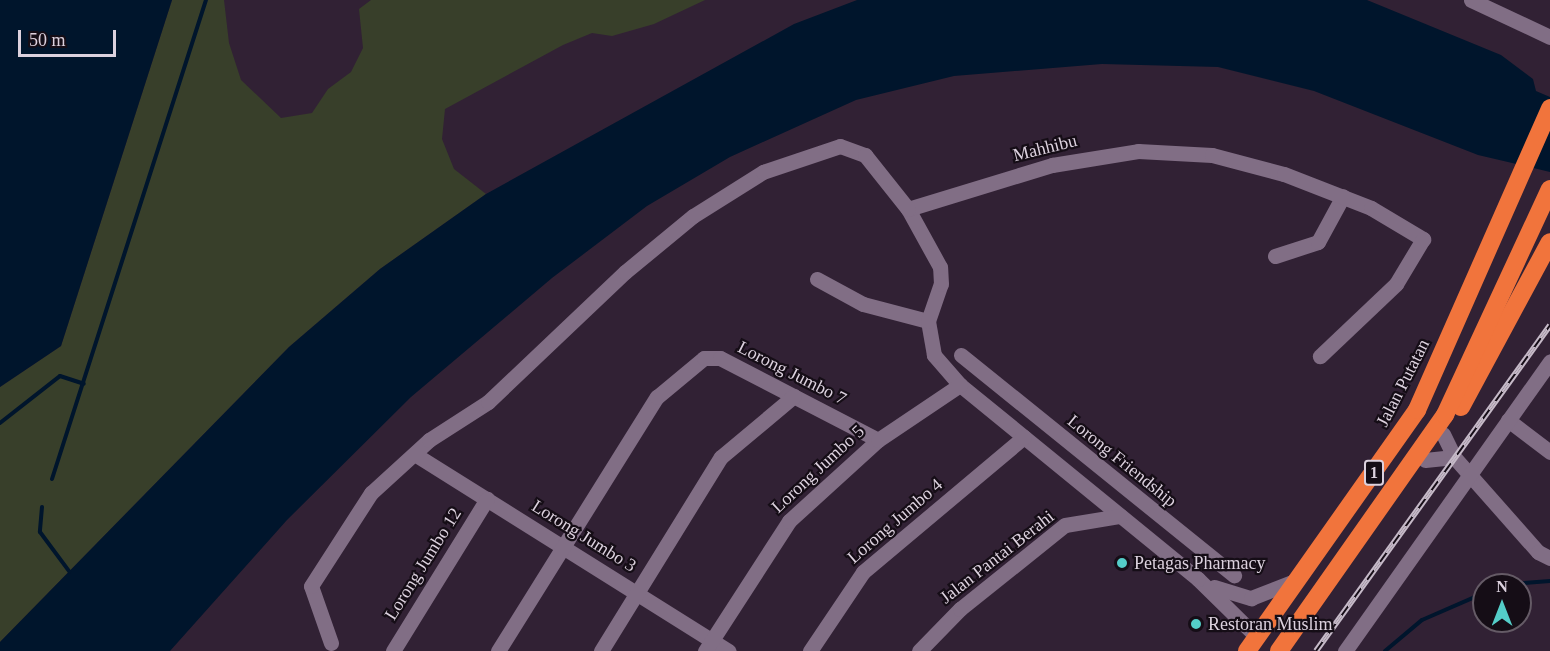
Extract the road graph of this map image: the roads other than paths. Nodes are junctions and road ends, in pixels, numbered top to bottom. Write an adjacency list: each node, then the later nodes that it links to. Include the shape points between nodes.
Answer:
1 (1471, 0): 2 (street)
2 (1550, 37)
3 (1550, 108): 33 (highway, Jalan Putatan / 1, via 1417,410)
4 (1550, 189): 26 (highway, 1, via 1461,386)
5 (1343, 196): 6 (street, Mahhibu, via 1234,159 1158,150 1068,161); 8 (street, via 1318,242); 12 (street, Mahhibu, via 1416,230 1424,243 1396,284)
6 (908, 209): 10 (street, via 940,267 941,284); 22 (street, via 865,155 851,146 812,152 763,172 652,248 488,402 445,428)
7 (1550, 242): 18 (highway, via 1521,304)
8 (1275, 256)
9 (817, 279): 10 (street, via 863,304)
10 (927, 321): 15 (street, via 934,355)
11 (961, 355): 14 (street, Lorong Friendship)
12 (1320, 356)
13 (1548, 365): 17 (street)
14 (985, 376): 15 (street); 31 (street, Lorong Friendship)
15 (964, 388): 19 (street); 20 (street, Lorong Jumbo 5)
16 (794, 396): 20 (street, Lorong Jumbo 7); 29 (street, Lorong Jumbo 7, via 720,358 704,358 657,397); 34 (street, via 722,457)
17 (1508, 420): 21 (street); 25 (street)
18 (1443, 434): 23 (street); 24 (highway)
19 (1024, 437): 28 (street); 42 (street, Lorong Jumbo 4, via 862,572)
20 (878, 440): 37 (street, Lorong Jumbo 5, via 789,521)
21 (1550, 452)
22 (416, 455): 27 (street, Lorong Jumbo 3); 35 (street, via 371,493 311,586)
23 (1454, 457): 24 (street); 25 (street)
24 (1425, 460): 26 (highway)
25 (1473, 472): 30 (street, via 1538,552); 45 (street)
26 (1402, 481): 44 (highway, 1)
27 (487, 499): 29 (street, Lorong Jumbo 3); 38 (street, Lorong Jumbo 12)
28 (1120, 516): 32 (street); 43 (street, Jalan Pantai Berahi, via 1065,525 935,631)
29 (563, 545): 34 (street, Lorong Jumbo 3); 39 (street, Lorong Jumbo 7)
30 (1550, 558)
31 (1234, 575)
32 (1198, 579): 33 (street, via 1226,594 1251,598); 36 (street)
33 (1297, 580): 36 (highway, Jalan Putatan / 1)
34 (638, 593): 37 (street, Lorong Jumbo 3); 40 (street)
35 (331, 643)
36 (1252, 644)
37 (708, 646): 41 (street, Lorong Jumbo 3)
38 (393, 651)
39 (498, 651)
40 (602, 651)
41 (729, 651)
42 (810, 651)
43 (919, 651)
44 (1279, 651)
45 (1345, 651)

